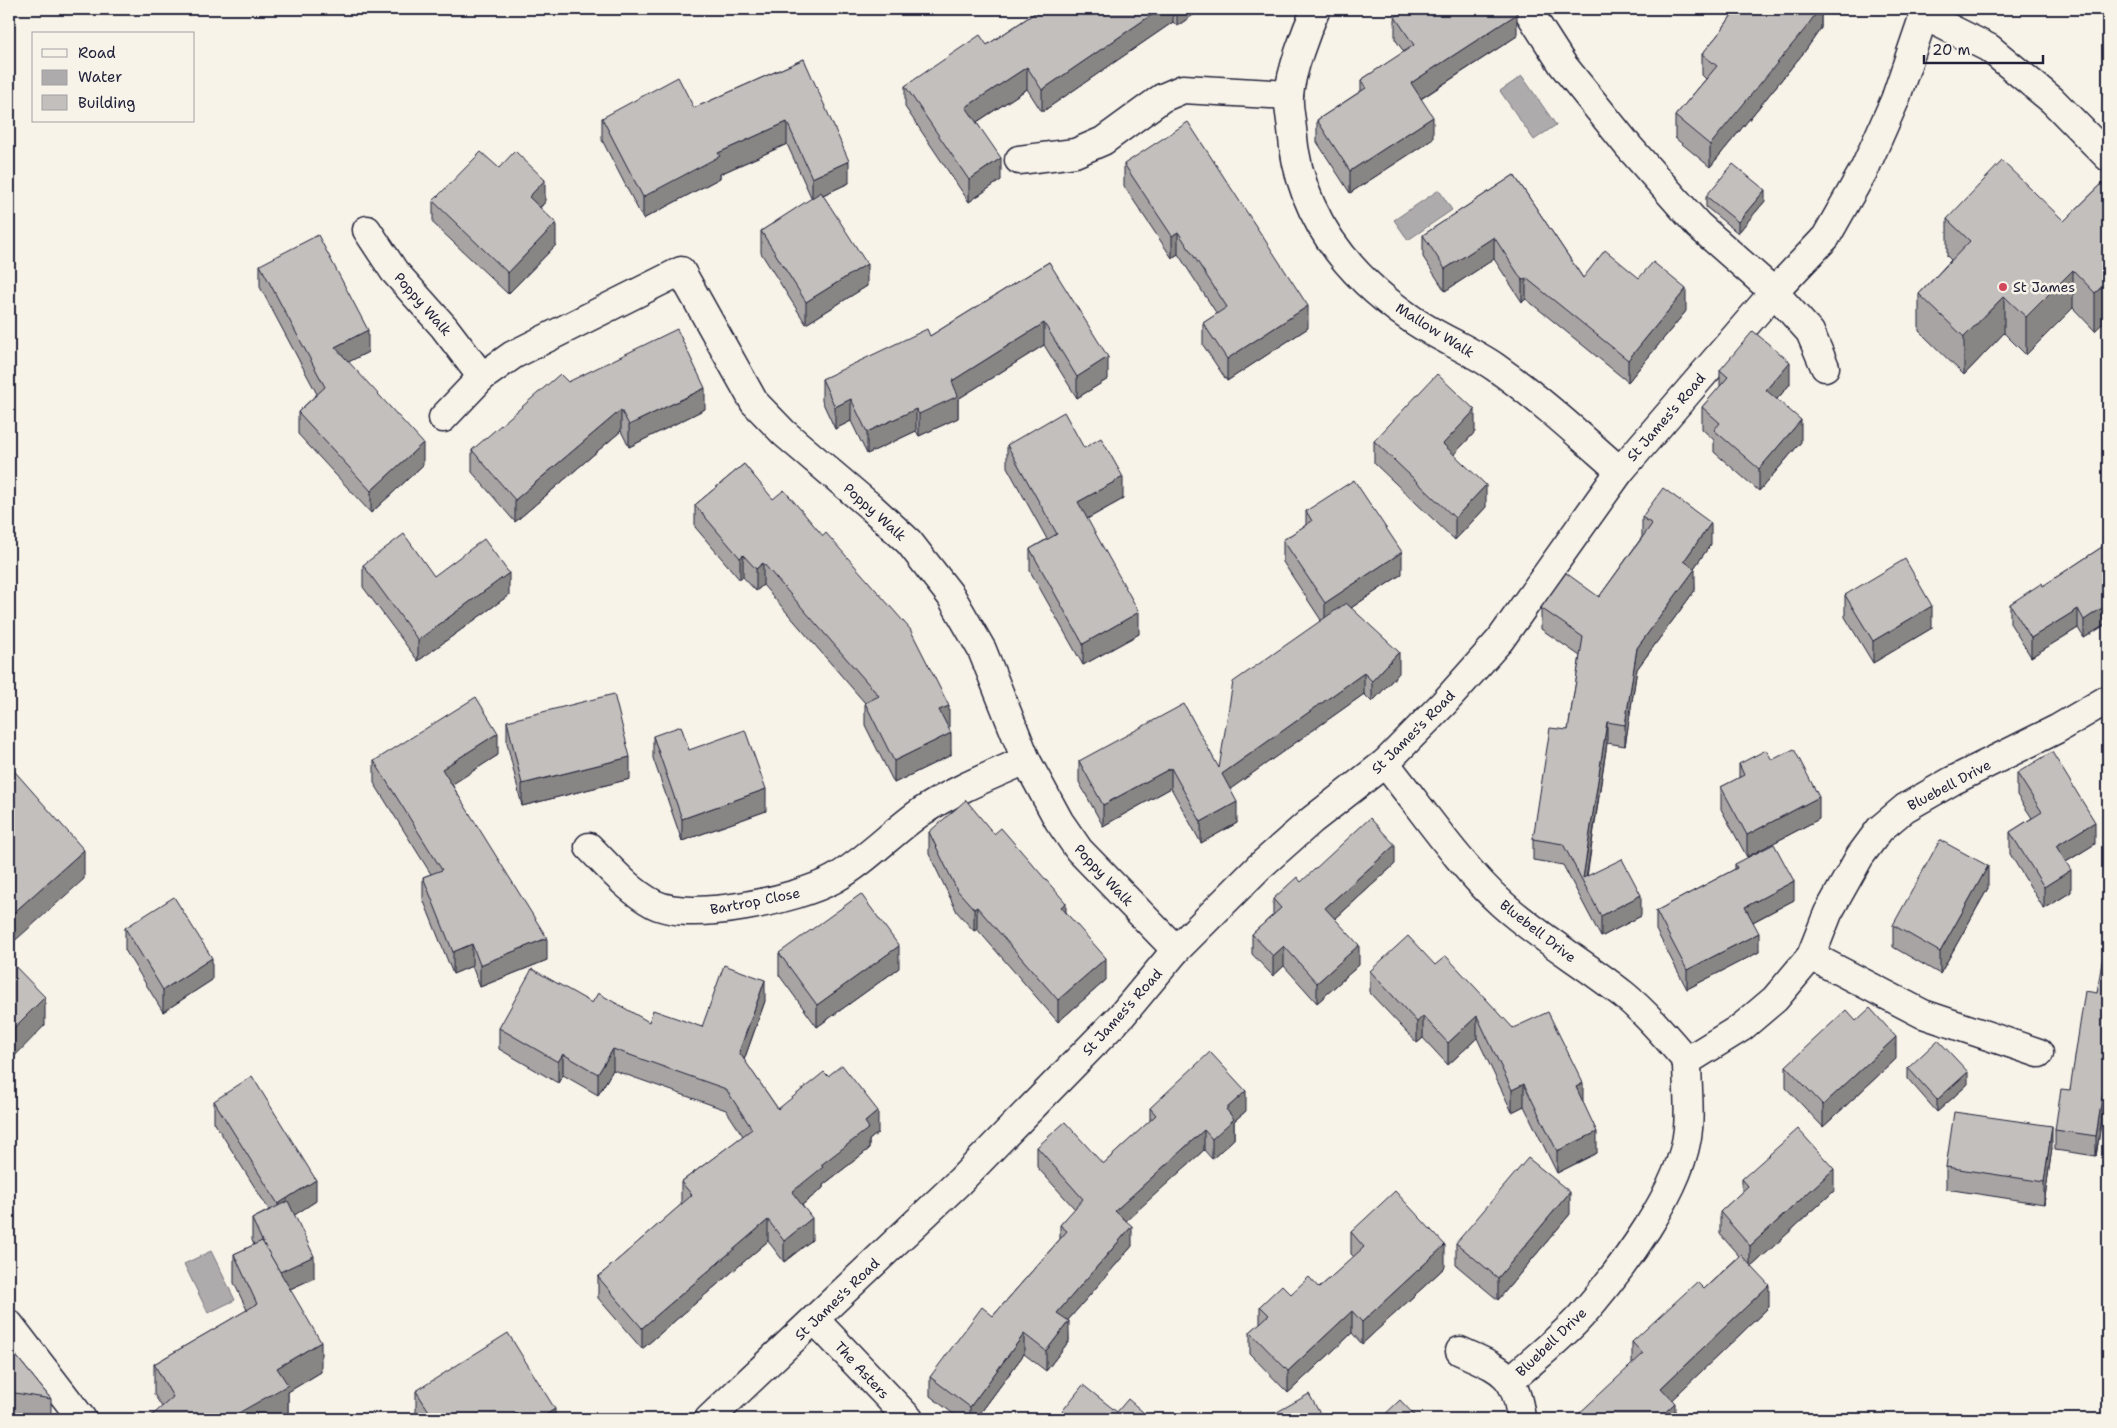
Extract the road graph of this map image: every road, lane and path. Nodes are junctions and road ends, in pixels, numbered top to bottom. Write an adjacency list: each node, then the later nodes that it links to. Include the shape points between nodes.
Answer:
1 (1316, 9): 4 (street, Mallow Walk, via 1306,31)
2 (1527, 9): 8 (street, via 1563,65 1629,147 1698,225)
3 (1925, 12): 5 (street, via 1989,48 2052,100); 8 (street, St James's Road, via 1895,100 1865,168 1826,237)
4 (1289, 95): 6 (street, via 1183,89 1162,98 1103,141 1075,153); 12 (street, Mallow Walk, via 1293,146 1303,186 1319,224 1345,262 1413,320 1494,366)
5 (2108, 158)
6 (1019, 160)
7 (367, 230): 10 (street, Poppy Walk, via 394,271 444,327)
8 (1774, 292): 9 (street, via 1810,332); 12 (street, St James's Road)
9 (1825, 367)
10 (482, 377): 11 (street, Poppy Walk); 14 (street, Poppy Walk, via 513,355 681,271 754,402 784,433 909,542 951,596 982,650)
11 (443, 418)
12 (1620, 471): 15 (street, St James's Road, via 1500,640)
13 (2108, 700): 18 (street, Bluebell Drive, via 1904,808 1880,829 1860,856 1828,912)
14 (1026, 760): 16 (street, Bartrop Close, via 954,792 920,813 834,879 800,894 714,910 681,911 656,904 636,893); 17 (street, Poppy Walk, via 1059,821 1079,850)
15 (1385, 763): 17 (street, St James's Road, via 1312,820 1259,867); 20 (street, Bluebell Drive, via 1469,870 1500,902 1536,933 1624,995)
16 (589, 847)
17 (1176, 950): 21 (street, St James's Road, via 1109,1029 958,1182)
18 (1811, 956): 19 (street, via 1924,1014); 20 (street, Bluebell Drive, via 1775,999 1748,1022)
19 (2039, 1053)
20 (1687, 1061): 24 (street, Bluebell Drive, via 1688,1130 1679,1167 1659,1209 1618,1270 1580,1317)
21 (815, 1320): 26 (street, St James's Road); 27 (street, The Asters)
22 (9, 1324): 25 (street)
23 (1460, 1351): 24 (street, Bluebell Drive, via 1501,1370)
24 (1511, 1380): 28 (street, Bluebell Drive)
25 (82, 1419)
26 (709, 1419)
27 (909, 1419)
28 (1521, 1419)

